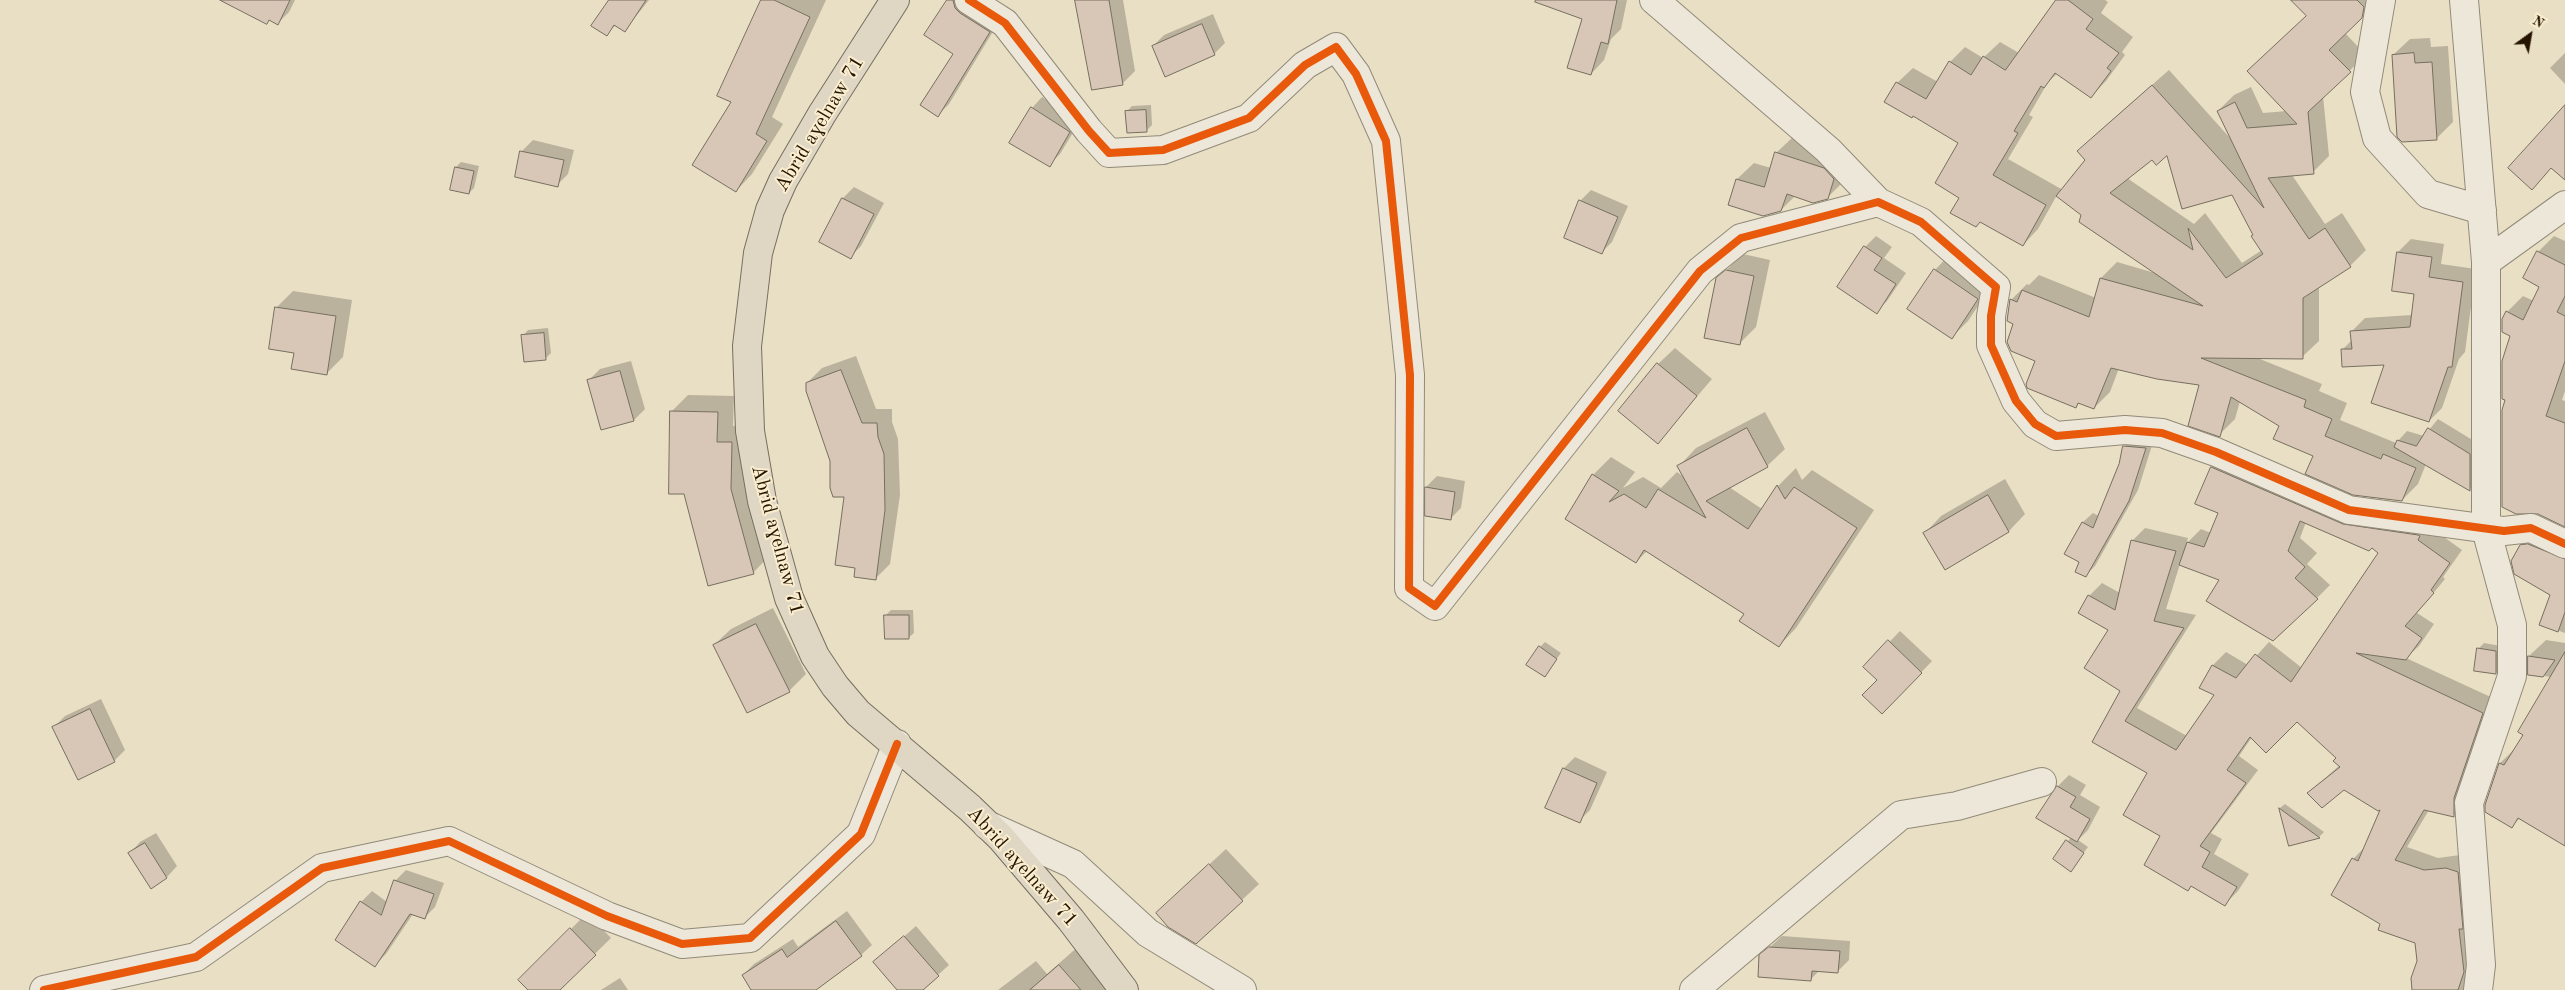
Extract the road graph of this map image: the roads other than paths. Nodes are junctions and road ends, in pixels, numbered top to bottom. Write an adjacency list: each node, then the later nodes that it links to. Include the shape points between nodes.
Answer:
1 (896, 0): 12 (main road, Abrid aɣelnaw 71, via 800,151 770,210 758,253 747,346 750,431 762,501 789,598 815,656 835,686 858,713)
2 (969, 0): 6 (street, via 1005,23 1109,153 1163,150 1249,118 1305,65 1336,47 1356,74 1386,141 1410,376 1409,588 1435,606 1700,271 1741,238)
3 (1654, 0): 6 (street, via 1828,150)
4 (2381, 0): 8 (street, via 2366,92 2377,138 2428,194)
5 (2464, 0): 8 (street)
6 (1878, 202): 10 (street, via 1921,222 1996,286 1991,345 2016,401 2035,424 2056,436 2125,430 2162,433 2216,452 2349,510)
7 (2565, 205): 9 (street)
8 (2482, 210): 9 (street)
9 (2486, 262): 10 (street)
10 (2486, 529): 11 (street, via 2504,532 2531,528); 19 (street, via 2512,625 2512,676 2468,803 2481,965)
11 (2565, 544)
12 (897, 744): 14 (main road, Abrid aɣelnaw 71); 15 (street, via 861,834 750,938 682,944 607,916 449,841 322,868 196,957)
13 (2042, 782): 18 (street, via 1957,806 1901,815)
14 (987, 825): 16 (main road, Abrid aɣelnaw 71, via 1071,920); 17 (street, via 1073,864 1148,933)
15 (44, 990)
16 (1124, 990)
17 (1242, 990)
18 (1694, 990)
19 (2478, 990)

